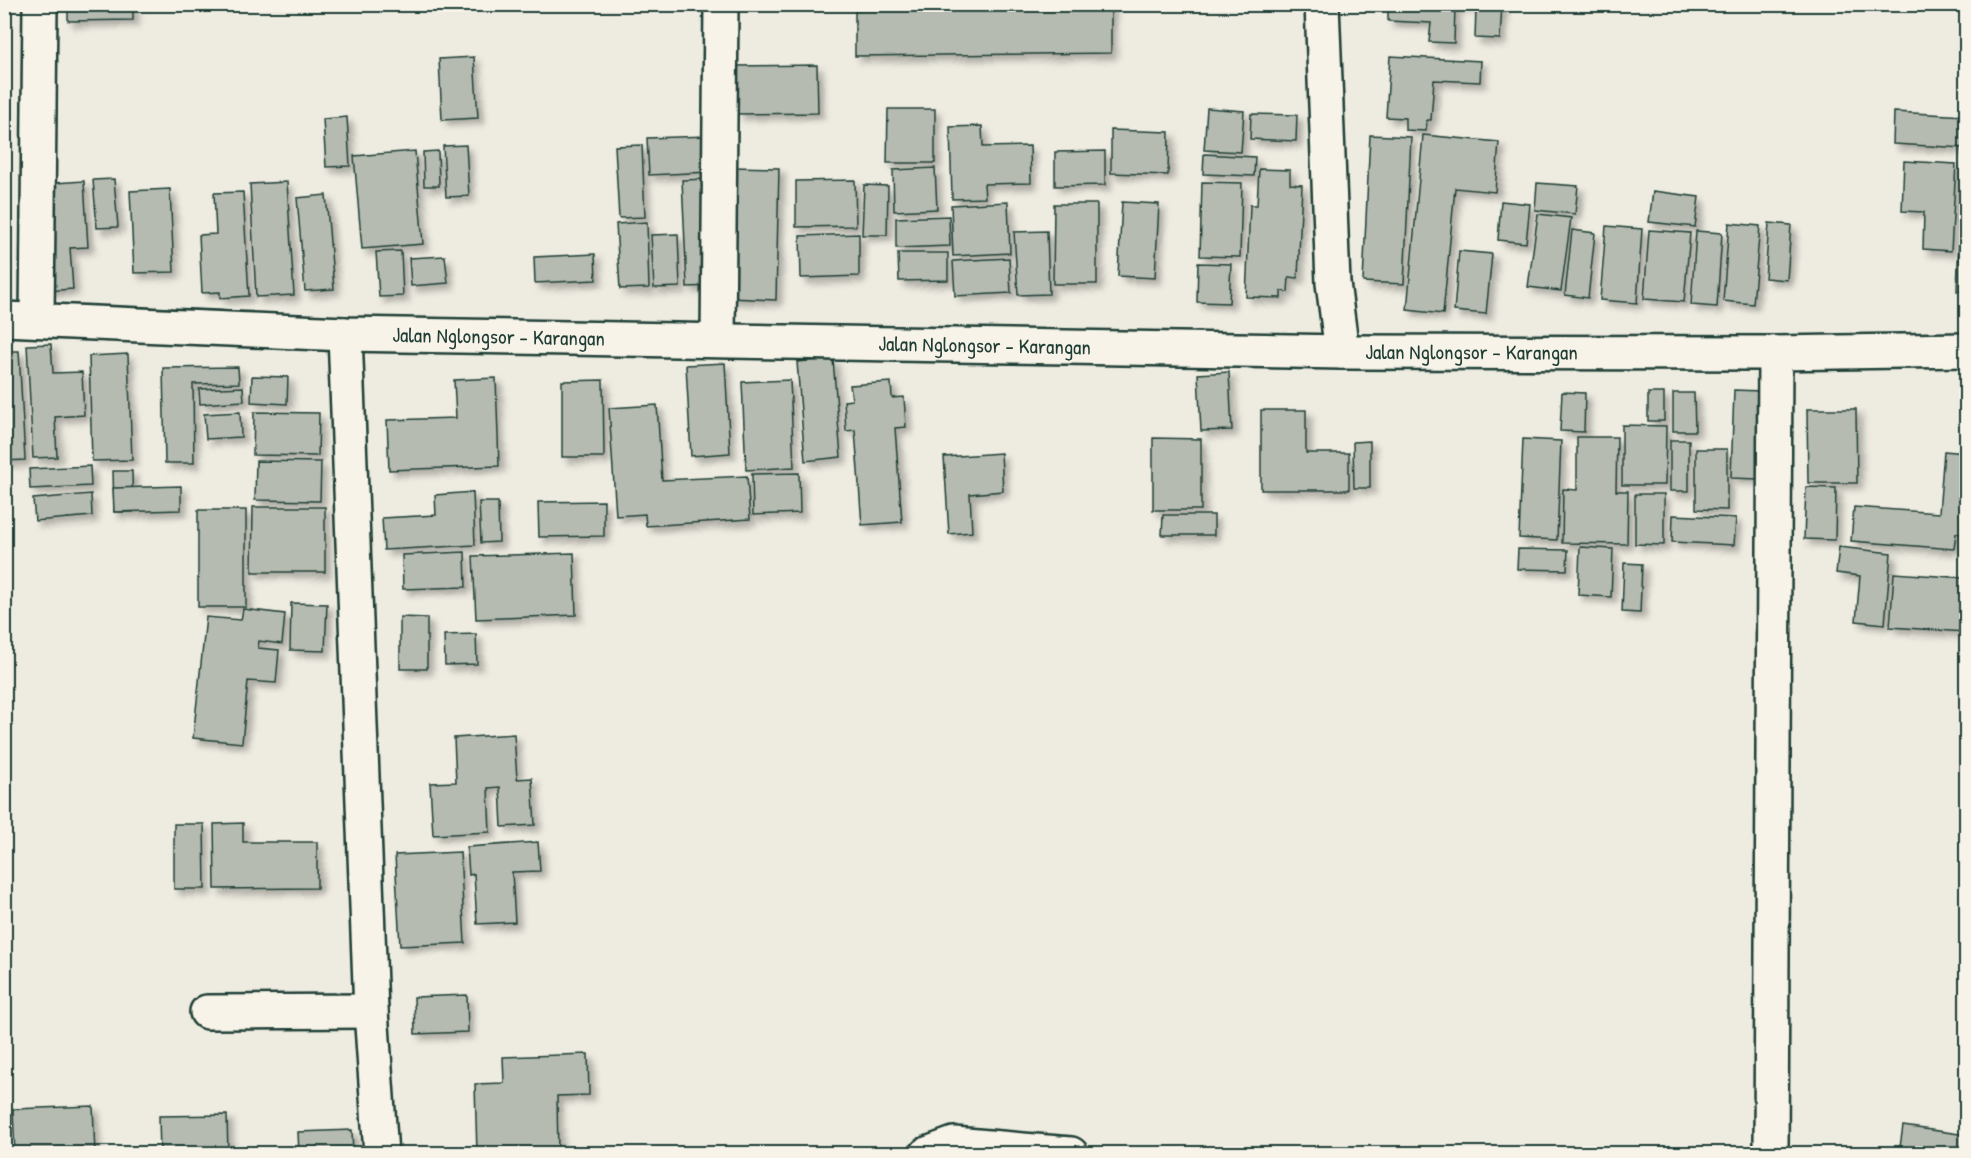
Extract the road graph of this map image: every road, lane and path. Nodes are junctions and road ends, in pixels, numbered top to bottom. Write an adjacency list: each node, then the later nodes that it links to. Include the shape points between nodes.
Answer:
1 (40, 4): 5 (main road)
2 (721, 4): 7 (main road)
3 (1322, 4): 9 (main road, via 1334,283)
4 (4, 319): 5 (main road, Jalan Nglongsor - Karangan)
5 (38, 320): 6 (main road, Jalan Nglongsor - Karangan)
6 (345, 334): 7 (main road, Jalan Nglongsor - Karangan); 11 (main road)
7 (718, 340): 9 (main road, Jalan Nglongsor - Karangan)
8 (1966, 350): 10 (main road, Jalan Nglongsor - Karangan)
9 (1342, 352): 10 (main road, Jalan Nglongsor - Karangan)
10 (1775, 353): 16 (main road)
11 (371, 1011): 12 (main road); 13 (main road)
12 (207, 1012)
13 (381, 1154)
14 (927, 1154): 15 (main road, via 954,1144)
15 (1071, 1154)
16 (1771, 1154)

